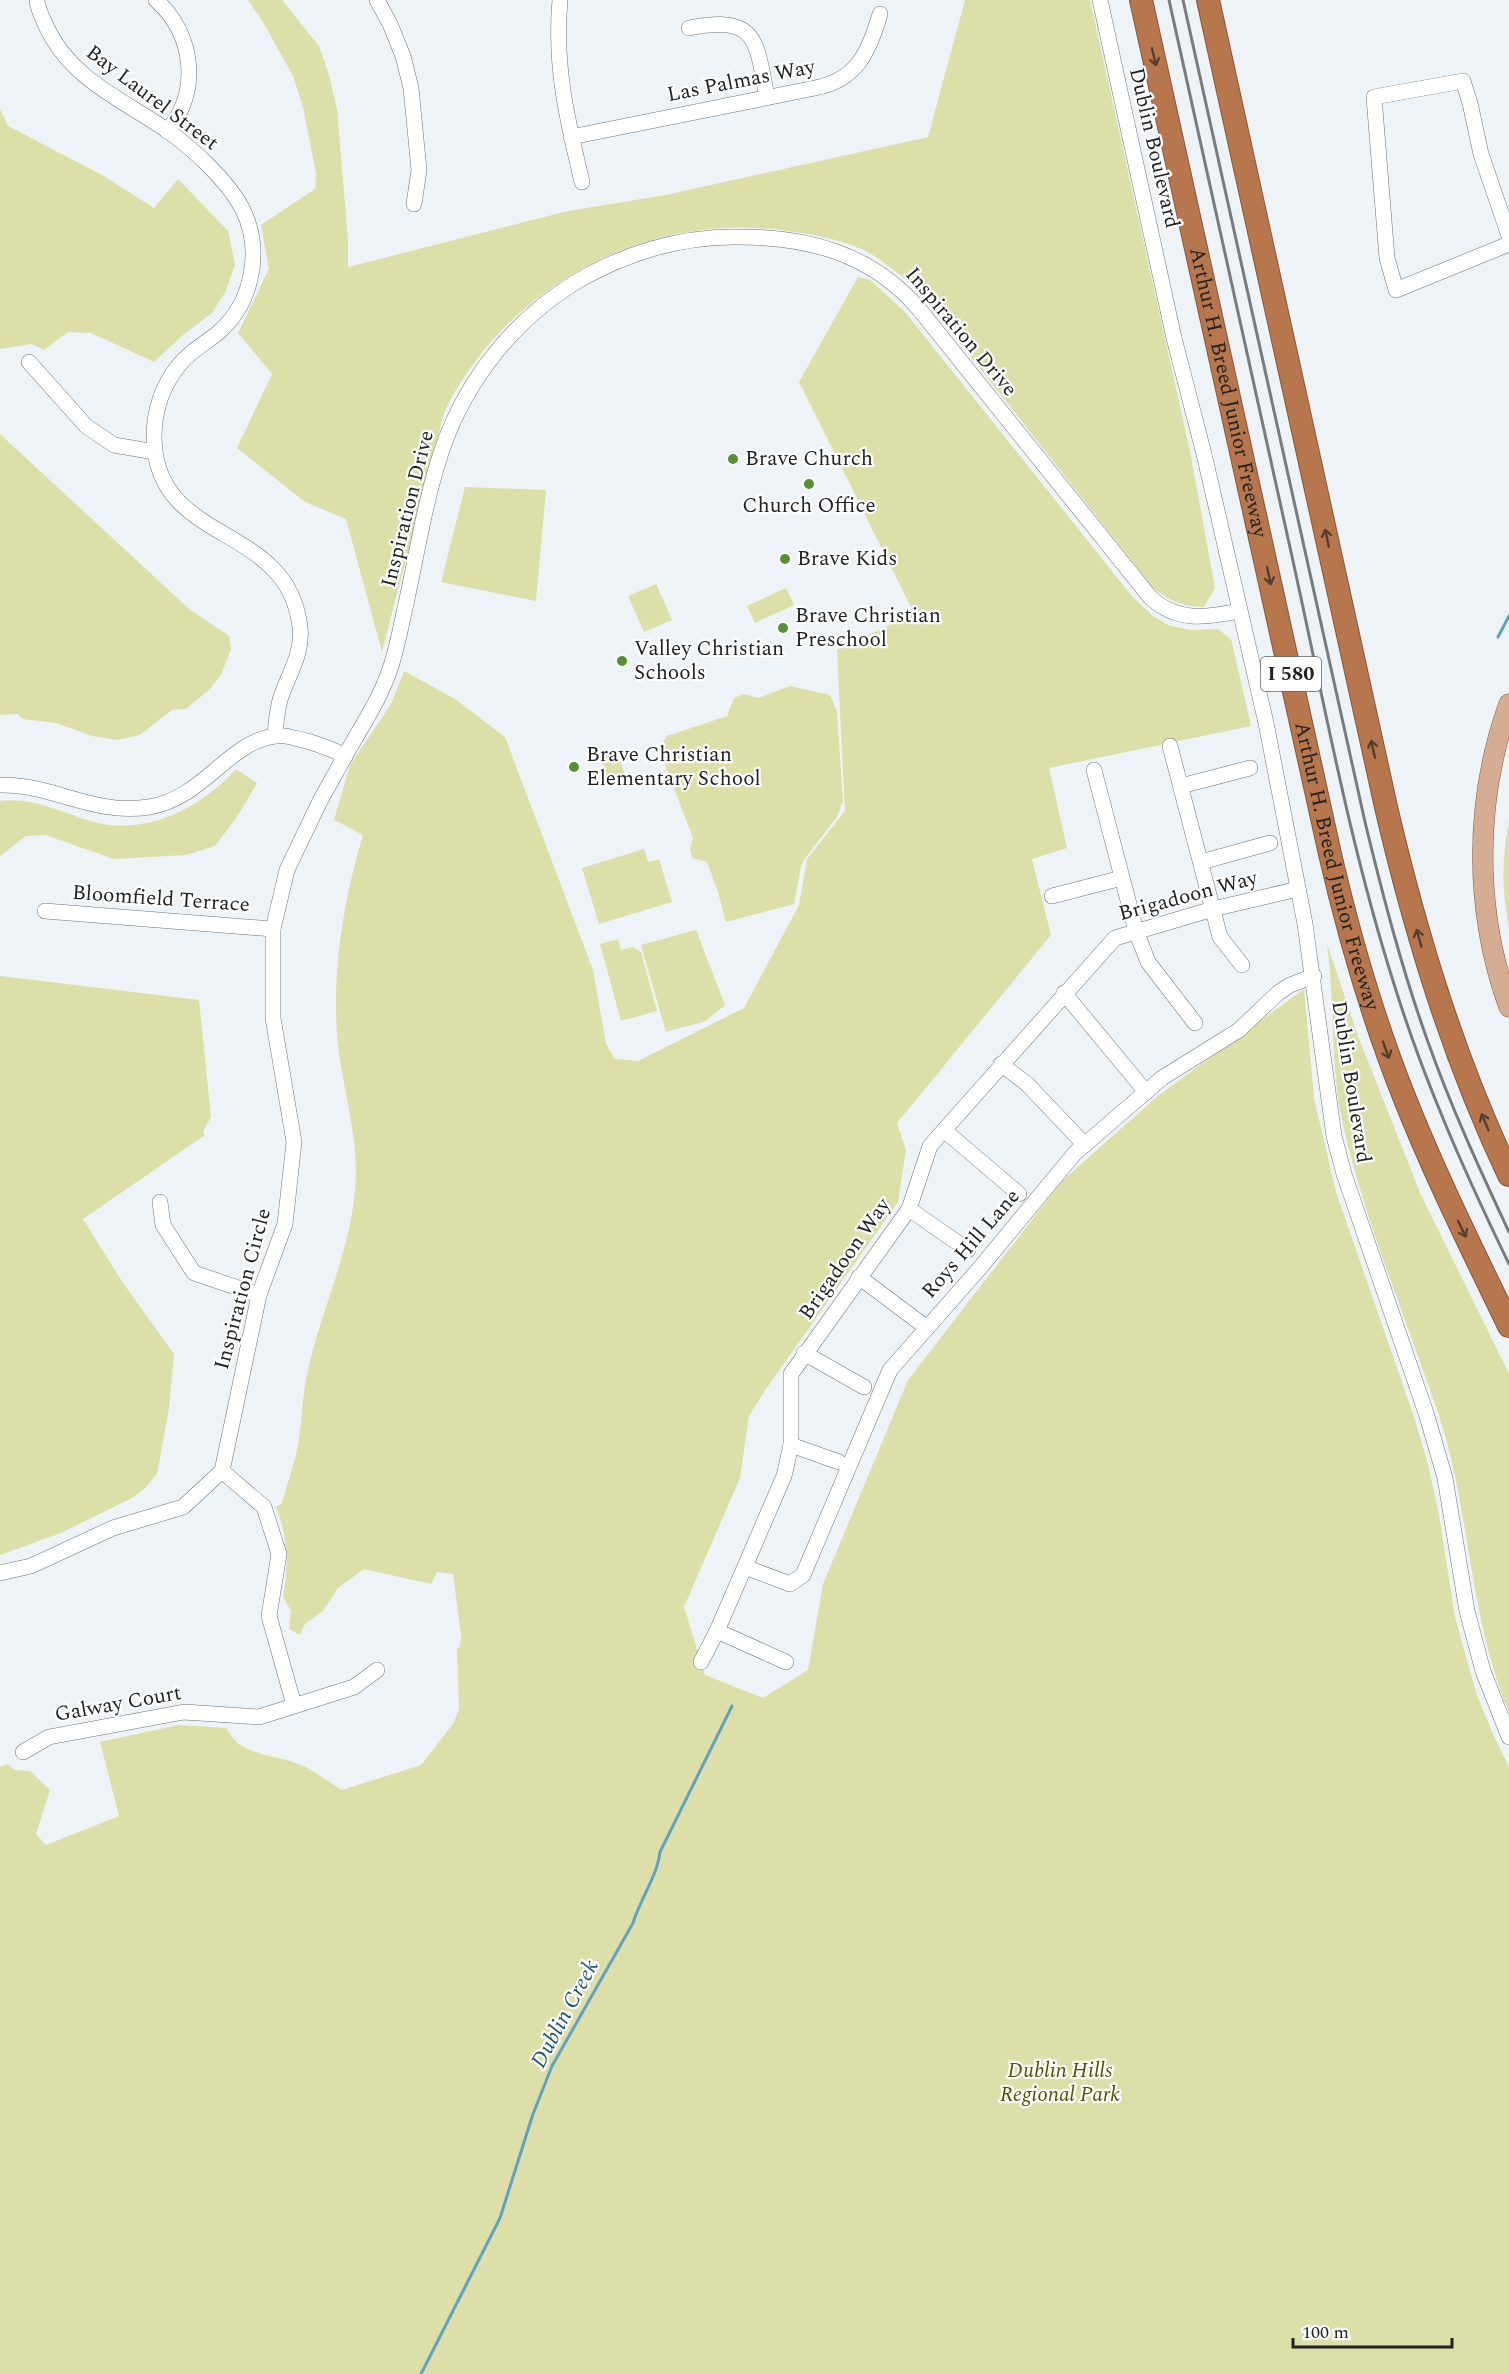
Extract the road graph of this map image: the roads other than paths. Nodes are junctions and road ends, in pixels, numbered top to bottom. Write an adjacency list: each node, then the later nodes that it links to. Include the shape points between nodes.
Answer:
1 (37, 0): 11 (street, Bay Laurel Street, via 56,46 69,62)
2 (156, 0): 11 (street, via 184,38 189,74 185,105)
3 (377, 0): 14 (street, via 403,56 411,88 419,170)
4 (560, 0): 12 (street, via 558,60)
5 (1100, 0): 19 (street, Dublin Boulevard)
6 (1141, 0): 53 (highway, Arthur H. Breed Junior Freeway / I 580, one-way to 53, via 1352,942 1410,1113)
7 (1208, 0): 46 (highway, I 580, one-way to 7, via 1456,1051 1413,919)
8 (880, 14): 10 (street, Las Palmas Way, via 866,52 851,72 829,85)
9 (689, 28): 10 (street, via 725,24 746,33 759,54)
10 (767, 97): 12 (street, Las Palmas Way)
11 (167, 130): 18 (street, Bay Laurel Street, via 212,170 237,200 249,228 253,263 238,310 219,332 180,363 165,388 156,415)
12 (571, 136): 13 (street)
13 (582, 182)
14 (414, 204)
15 (1509, 236): 16 (street, via 1481,154 1463,81 1374,98 1388,258 1396,290)
16 (1509, 244)
17 (29, 362): 18 (street, via 86,426 114,446)
18 (155, 452): 21 (street, Bay Laurel Street, via 164,479 181,505 202,523 264,558 293,597 300,643 281,696)
19 (1239, 610): 23 (street, Inspiration Drive, via 1191,617 1154,602 919,309 885,275 849,256 796,242 739,237 694,240 627,257 570,286 517,329 479,375 451,425 439,461 389,673); 31 (street, Dublin Boulevard, via 1266,723)
20 (1509, 704): 40 (main road, via 1490,779 1483,857 1490,937)
21 (275, 736): 23 (street, via 332,748); 26 (street, via 244,747 189,793 151,807 112,809 28,786)
22 (1170, 746): 27 (street)
23 (345, 756): 35 (street, Inspiration Circle, via 287,870)
24 (1250, 768): 27 (street)
25 (1094, 770): 30 (street)
26 (0, 785)
27 (1181, 786): 29 (street)
28 (1269, 843): 29 (street)
29 (1201, 862): 33 (street)
30 (1122, 878): 32 (street); 36 (street)
31 (1298, 889): 33 (street, Brigadoon Way); 38 (street, Dublin Boulevard)
32 (1052, 896)
33 (1213, 909): 36 (street, Brigadoon Way); 37 (street, via 1220,937)
34 (45, 911): 35 (street, Bloomfield Terrace)
35 (273, 929): 52 (street, Inspiration Circle, via 273,1018 294,1142 285,1224)
36 (1136, 931): 39 (street, Brigadoon Way, via 1115,938); 41 (street, via 1148,962)
37 (1242, 965)
38 (1314, 976): 43 (street, Roys Hill Lane, via 1278,993 1239,1030 1179,1066); 67 (street, Dublin Boulevard, via 1333,1127 1344,1174 1426,1413 1442,1468 1467,1611 1483,1671)
39 (1064, 993): 42 (street, Brigadoon Way); 43 (street)
40 (1509, 1006)
41 (1195, 1023)
42 (1001, 1064): 44 (street, Brigadoon Way); 45 (street, via 1027,1084)
43 (1146, 1092): 45 (street, Roys Hill Lane)
44 (944, 1130): 47 (street); 49 (street, Brigadoon Way, via 930,1146)
45 (1085, 1145): 54 (street, Roys Hill Lane)
46 (1509, 1175)
47 (1019, 1194)
48 (160, 1202): 52 (street, via 164,1225 194,1273)
49 (909, 1209): 50 (street); 51 (street, Brigadoon Way)
50 (968, 1250)
51 (858, 1277): 54 (street); 55 (street, Brigadoon Way)
52 (259, 1295): 59 (street, Inspiration Circle)
53 (1509, 1326)
54 (927, 1328): 60 (street, Roys Hill Lane, via 890,1370 802,1575 790,1584)
55 (804, 1353): 56 (street); 57 (street, Brigadoon Way, via 791,1374)
56 (864, 1387)
57 (791, 1445): 58 (street); 60 (street, Brigadoon Way, via 784,1476)
58 (839, 1462)
59 (222, 1471): 61 (street, via 183,1507 113,1528 31,1566); 66 (street, via 264,1507 279,1554 269,1616)
60 (745, 1567): 62 (street, Brigadoon Way)
61 (0, 1573)
62 (717, 1631): 63 (street, Brigadoon Way); 64 (street)
63 (701, 1662)
64 (786, 1662)
65 (377, 1670): 66 (street, Galway Court, via 354,1688)
66 (294, 1705): 68 (street, Galway Court, via 259,1717 184,1712 49,1737)
67 (1509, 1737)
68 (23, 1752)

